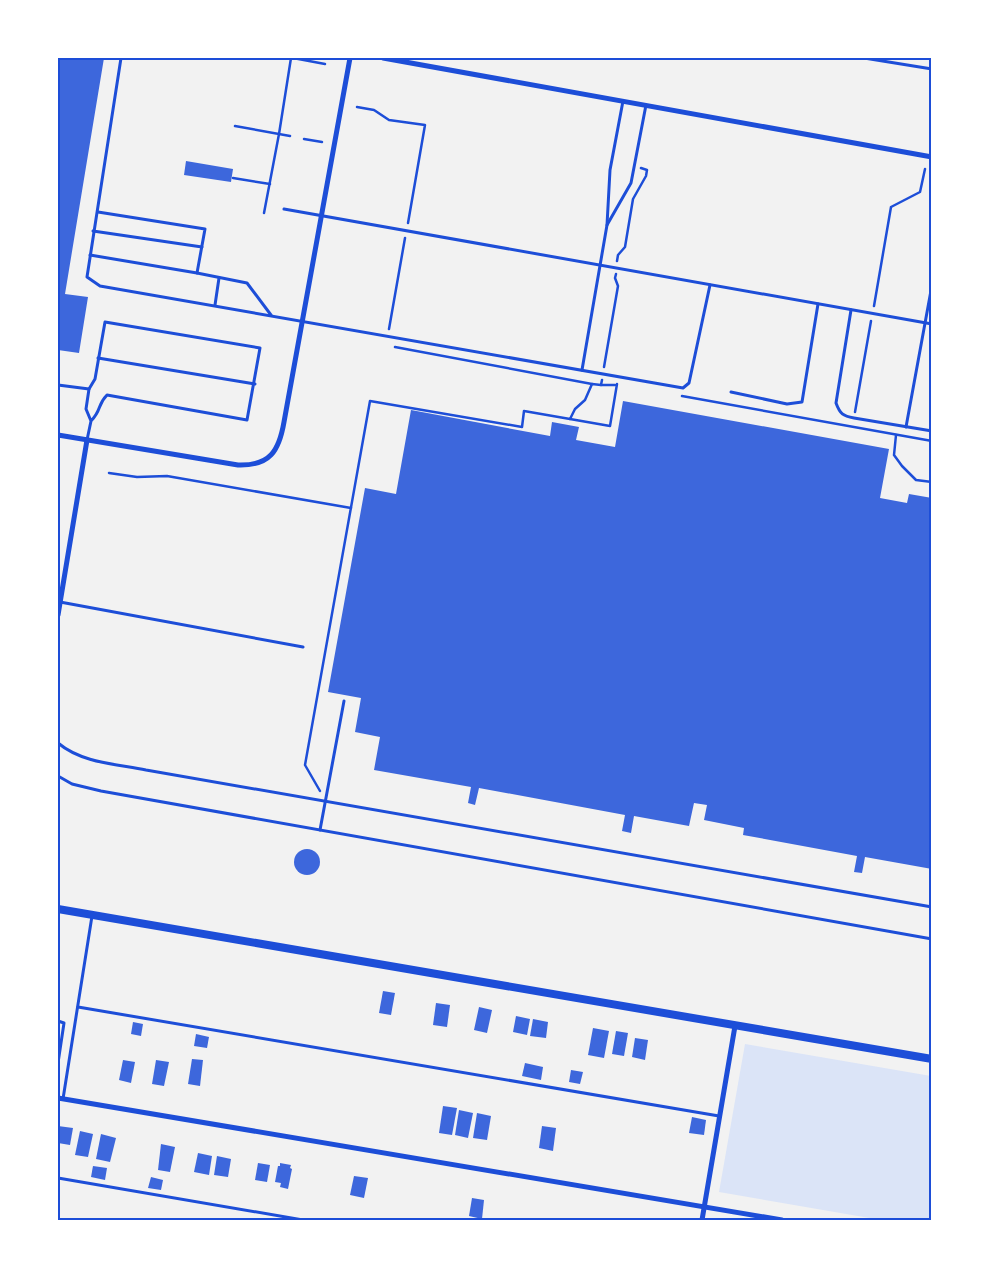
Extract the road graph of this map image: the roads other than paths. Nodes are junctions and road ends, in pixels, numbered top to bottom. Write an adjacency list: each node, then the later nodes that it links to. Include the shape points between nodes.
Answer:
1 (121, 58): 10 (lane)
2 (350, 58): 11 (street)
3 (383, 58): 6 (street)
4 (864, 58): 5 (lane)
5 (932, 69)
6 (623, 101): 7 (street); 12 (lane, via 610,170)
7 (646, 105): 8 (street); 12 (lane, via 631,183)
8 (932, 157)
9 (284, 209): 11 (lane)
10 (98, 212): 13 (lane); 14 (lane, via 205,230)
11 (322, 216): 16 (lane); 25 (street)
12 (607, 225): 16 (lane)
13 (93, 232): 14 (lane); 15 (lane)
14 (202, 246): 17 (lane)
15 (90, 255): 17 (lane); 22 (lane, via 86,277 100,286)
16 (600, 265): 19 (lane); 29 (lane)
17 (197, 273): 18 (lane)
18 (219, 278): 22 (lane); 24 (lane, via 248,283)
19 (710, 285): 21 (lane); 29 (lane, via 689,383 683,388)
20 (932, 285): 26 (lane)
21 (818, 304): 23 (lane); 33 (lane, via 802,402 787,404)
22 (215, 306): 24 (lane)
23 (851, 310): 26 (lane); 35 (lane, via 836,403 839,412 843,416)
24 (271, 316): 25 (lane)
25 (303, 320): 29 (lane); 38 (street, via 282,434 275,451 261,463 251,466 222,463)
26 (925, 323): 27 (lane); 35 (lane)
27 (932, 324)
28 (98, 358): 30 (lane); 30 (lane, via 105,322 260,348); 32 (lane, via 95,379)
29 (582, 370)
30 (254, 384): 34 (lane, via 248,420 108,395 100,402 99,412)
31 (58, 385): 32 (lane)
32 (89, 390): 34 (lane, via 86,409)
33 (731, 392)
34 (90, 421): 38 (lane)
35 (906, 427): 36 (lane)
36 (932, 431)
37 (58, 435): 38 (street)
38 (87, 440): 39 (street)
39 (60, 602): 40 (street); 41 (lane)
40 (58, 615)
41 (303, 647)
42 (344, 701): 45 (lane)
43 (58, 743): 45 (lane, via 85,758)
44 (58, 776): 46 (lane, via 86,788)
45 (326, 802): 46 (lane); 47 (lane)
46 (320, 830): 50 (lane)
47 (932, 907)
48 (58, 909): 49 (street)
49 (92, 915): 51 (lane); 53 (street)
50 (932, 939)
51 (78, 1007): 56 (lane); 57 (lane)
52 (58, 1021): 55 (lane, via 64,1022)
53 (735, 1026): 54 (street); 57 (street)
54 (932, 1059)
55 (58, 1063)
56 (60, 1098): 59 (street)
57 (720, 1116): 59 (street)
58 (58, 1178): 60 (lane)
59 (704, 1207): 61 (street); 62 (street)
60 (303, 1220)
61 (702, 1220)
62 (782, 1220)

